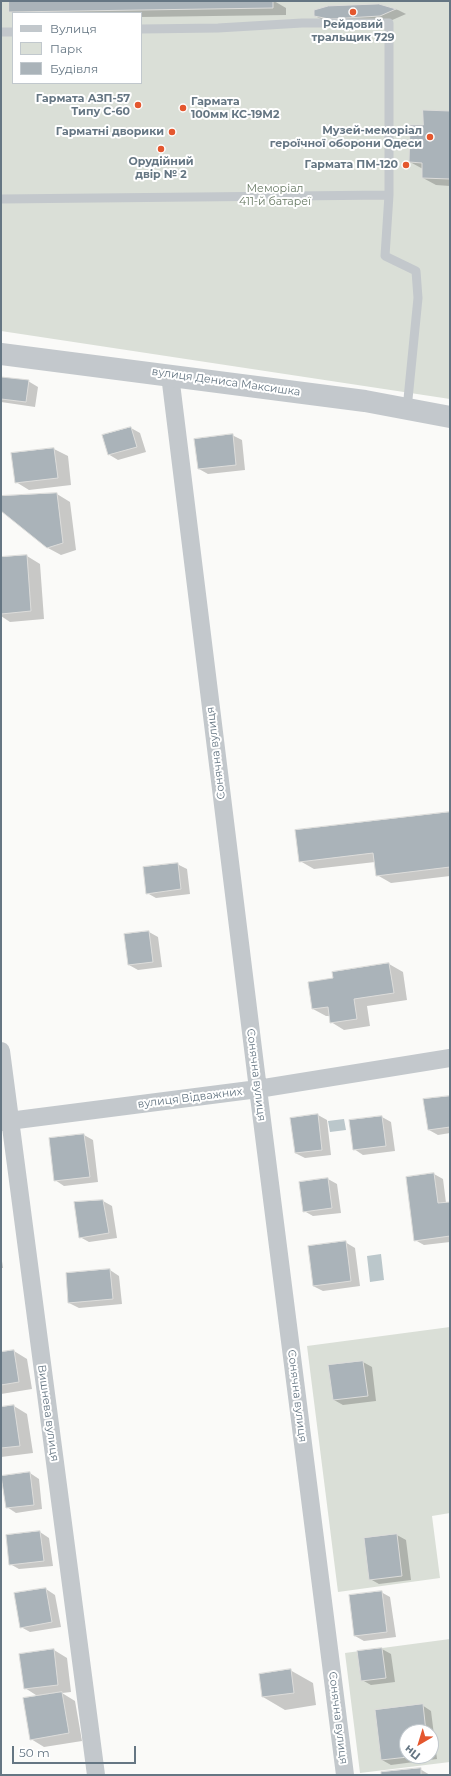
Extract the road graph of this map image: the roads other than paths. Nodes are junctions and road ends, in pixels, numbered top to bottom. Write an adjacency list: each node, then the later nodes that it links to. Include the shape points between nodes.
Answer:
1 (142, 29): 4 (lane, via 302,23 389,23)
2 (1, 32): 3 (lane)
3 (12, 32)
4 (389, 195): 5 (lane); 8 (lane, via 385,256 416,271 418,298)
5 (1, 199)
6 (1, 354): 7 (street, вулиця Дениса Максишка)
7 (170, 375): 8 (street, вулиця Дениса Максишка, via 366,401); 12 (street, Сонячна вулиця)
8 (407, 409): 9 (street, вулиця Дениса Максишка)
9 (450, 417)
10 (1, 1051): 13 (street, Вишнева вулиця)
11 (450, 1058): 12 (street, вулиця Відважних)
12 (258, 1089): 13 (street, вулиця Відважних); 15 (street, Сонячна вулиця)
13 (5, 1121): 14 (street, Вишнева вулиця)
14 (96, 1775)
15 (345, 1775)

